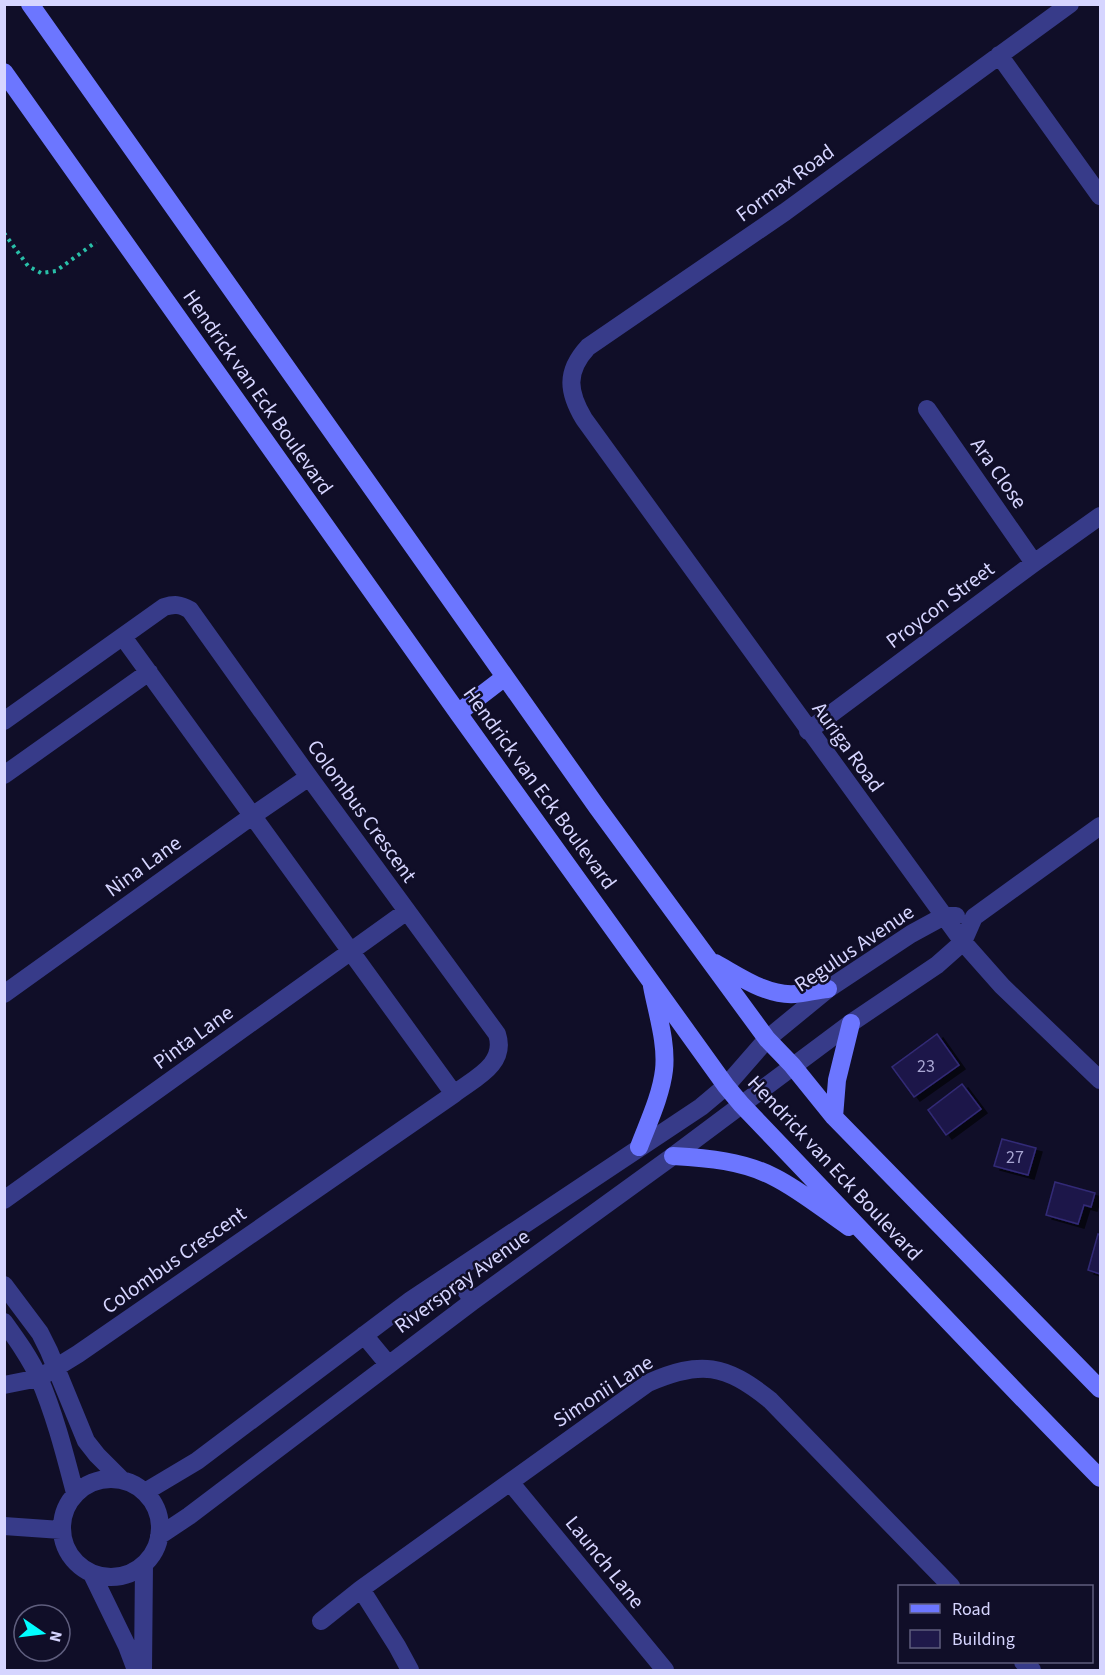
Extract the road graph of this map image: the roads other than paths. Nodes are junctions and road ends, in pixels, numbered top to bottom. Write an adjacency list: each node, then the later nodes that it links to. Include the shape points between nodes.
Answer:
1 (30, 4): 12 (main road, Hendrick van Eck Boulevard)
2 (1070, 4): 3 (street, Formax Road)
3 (999, 55): 5 (street); 7 (street, Formax Road, via 785,213 588,347 576,359 571,383)
4 (4, 72): 13 (main road, Hendrick van Eck Boulevard)
5 (1101, 196)
6 (927, 409): 9 (street, Ara Close)
7 (584, 419): 15 (street, Auriga Road)
8 (1101, 516): 9 (street, Proycon Street)
9 (1034, 563): 15 (street, Proycon Street)
10 (123, 637): 11 (street); 14 (street, Colombus Crescent); 17 (street, Colombus Crescent, via 164,607 182,605 190,610)
11 (149, 672): 16 (street); 18 (street)
12 (505, 677): 13 (main road); 25 (main road, Hendrick van Eck Boulevard)
13 (458, 713): 26 (main road, Hendrick van Eck Boulevard)
14 (4, 721)
15 (808, 730): 21 (street, Auriga Road)
16 (4, 776)
17 (309, 777): 18 (street, Nina Lane); 20 (street, Colombus Crescent)
18 (252, 816): 24 (street); 28 (street, Nina Lane)
19 (1101, 826): 22 (street)
20 (407, 911): 24 (street, Pinta Lane); 34 (street, Colombus Crescent, via 497,1034 501,1045 495,1062)
21 (944, 916): 22 (street, Regulus Avenue); 23 (street, Auriga Road); 27 (street, Regulus Avenue)
22 (974, 917): 23 (street)
23 (963, 942): 29 (street); 32 (street, Auriga Road, via 1002,986)
24 (350, 952): 34 (street); 41 (street, Pinta Lane)
25 (711, 961): 27 (main road, via 772,991 795,994); 30 (main road, Hendrick van Eck Boulevard)
26 (651, 981): 33 (main road, Hendrick van Eck Boulevard); 37 (main road, via 664,1070)
27 (828, 988): 30 (street, Regulus Avenue)
28 (4, 994)
29 (851, 1023): 31 (street); 36 (main road, via 837,1080)
30 (767, 1039): 31 (main road, Hendrick van Eck Boulevard); 33 (street, Riverspray Avenue)
31 (792, 1065): 35 (street, Riverspray Avenue); 36 (main road, Hendrick van Eck Boulevard)
32 (1101, 1080)
33 (726, 1086): 35 (main road, Hendrick van Eck Boulevard); 37 (street, Riverspray Avenue)
34 (454, 1094): 49 (street, Colombus Crescent)
35 (741, 1104): 38 (street, Riverspray Avenue); 42 (main road, Hendrick van Eck Boulevard)
36 (834, 1117): 52 (main road, Hendrick van Eck Boulevard)
37 (639, 1147): 39 (street, Riverspray Avenue)
38 (673, 1156): 40 (street, Riverspray Avenue); 42 (main road, via 728,1162 774,1177)
39 (601, 1174): 40 (street); 43 (street, Riverspray Avenue)
40 (615, 1198): 45 (street, Riverspray Avenue)
41 (4, 1200)
42 (882, 1250): 53 (main road, Hendrick van Eck Boulevard)
43 (453, 1272): 45 (street); 47 (street, Riverspray Avenue)
44 (4, 1285): 49 (street, via 40,1334)
45 (472, 1300): 48 (street, Riverspray Avenue)
46 (4, 1322): 50 (street)
47 (364, 1335): 48 (street); 56 (street, Riverspray Avenue, via 197,1461)
48 (388, 1364): 60 (street, Riverspray Avenue)
49 (57, 1368): 50 (street, Colombus Crescent); 54 (street, via 86,1441)
50 (39, 1378): 51 (street, Colombus Crescent); 57 (street)
51 (4, 1385)
52 (1101, 1389)
53 (1101, 1478)
54 (121, 1479): 56 (street); 57 (street, via 96,1480)
55 (510, 1482): 63 (street, Simonii Lane, via 648,1383 686,1368 724,1371 770,1400); 64 (street, Simonii Lane); 69 (street, Launch Lane)
56 (145, 1492): 60 (street, via 157,1512)
57 (75, 1494): 59 (street, via 65,1511)
58 (4, 1526): 59 (street)
59 (61, 1530): 62 (street, via 70,1557)
60 (159, 1536): 61 (street)
61 (144, 1564): 62 (street, via 119,1577); 67 (street)
62 (92, 1574): 66 (street)
63 (949, 1585)
64 (361, 1589): 65 (street, Simonii Lane); 68 (street)
65 (321, 1621)
66 (136, 1671)
67 (143, 1671)
68 (410, 1671)
69 (665, 1671)

